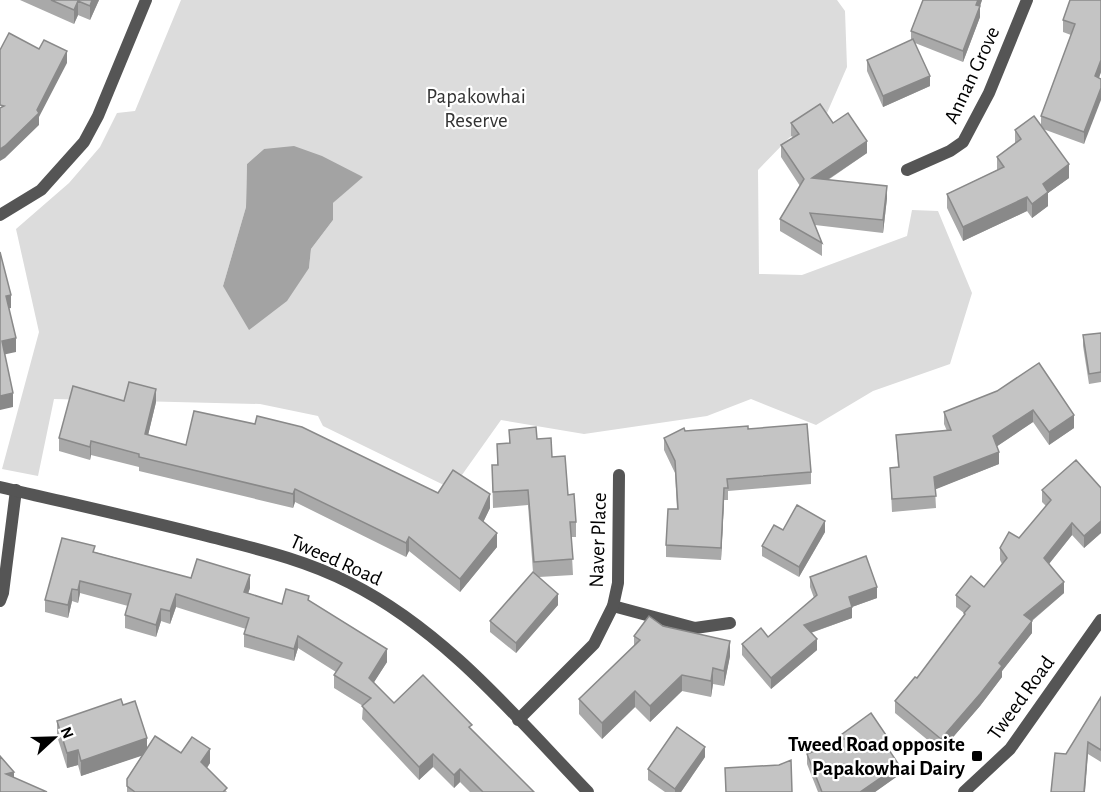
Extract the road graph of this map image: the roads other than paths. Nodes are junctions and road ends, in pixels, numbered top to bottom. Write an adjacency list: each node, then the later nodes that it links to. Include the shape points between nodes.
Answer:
1 (146, 0): 4 (street, via 84,142 40,190)
2 (1027, 0): 3 (street, Annan Grove, via 989,93 963,142)
3 (908, 170)
4 (0, 215)
5 (619, 475): 9 (street, Naver Place, via 618,584)
6 (0, 487): 7 (street, Tweed Road)
7 (16, 490): 8 (street); 12 (street, Tweed Road, via 281,555 350,583 423,631)
8 (0, 601)
9 (613, 606): 11 (street, Naver Place, via 695,628); 12 (street, Naver Place, via 594,644)
10 (1101, 620): 14 (street, Tweed Road, via 1010,749)
11 (730, 623)
12 (518, 720): 13 (street, Tweed Road)
13 (588, 792)
14 (964, 792)

